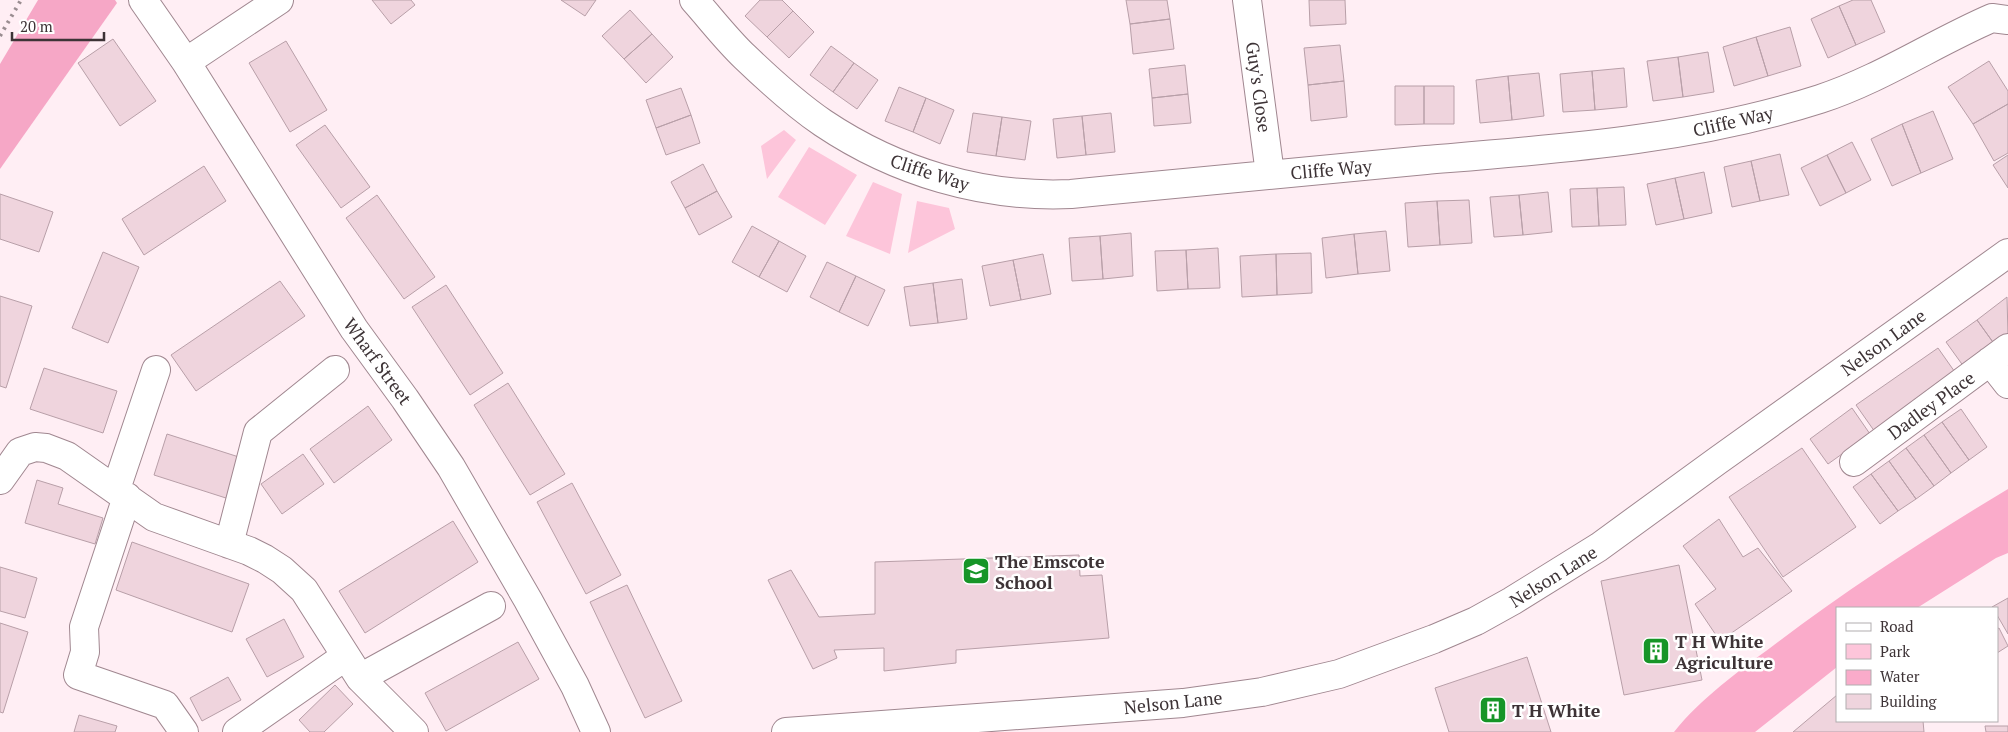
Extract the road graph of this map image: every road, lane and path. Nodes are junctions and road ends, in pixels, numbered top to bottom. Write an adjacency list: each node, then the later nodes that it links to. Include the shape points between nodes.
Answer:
1 (144, 0): 6 (street, Wharf Street)
2 (279, 0): 6 (street)
3 (694, 0): 7 (street, Cliffe Way, via 743,56 823,123 881,156 929,176 987,189 1042,196)
4 (1247, 0): 7 (street, Guy's Close)
5 (1994, 13): 7 (street, Cliffe Way, via 1876,76 1831,94 1715,127 1599,145)
6 (186, 62): 23 (street, Wharf Street, via 354,329 451,467 528,600)
7 (1270, 174)
8 (2008, 253): 19 (street, Nelson Lane, via 1599,548 1476,621 1339,674 1262,692)
9 (1999, 355): 12 (street); 13 (street, Dadley Place)
10 (156, 370): 15 (street)
11 (335, 370): 16 (street, via 258,432)
12 (2008, 384)
13 (1854, 462)
14 (0, 480): 15 (street, via 20,452 35,447 67,456)
15 (121, 493): 16 (street, via 154,517); 20 (street, via 84,627 85,652 78,675 165,705)
16 (229, 544): 18 (street, via 265,559 304,590)
17 (491, 606): 18 (street)
18 (353, 667): 21 (street); 22 (street)
19 (1022, 724): 24 (street, Nelson Lane)
20 (184, 732)
21 (237, 732)
22 (414, 732)
23 (596, 732)
24 (786, 732)

